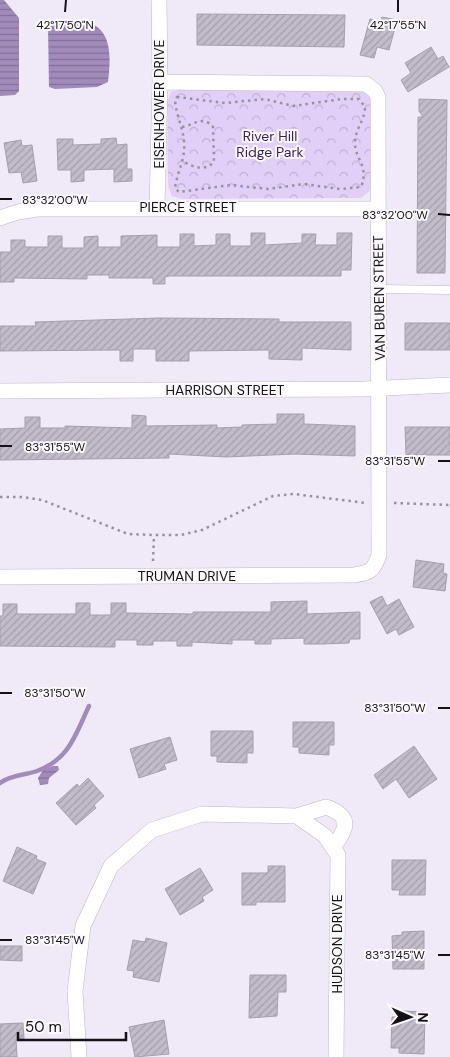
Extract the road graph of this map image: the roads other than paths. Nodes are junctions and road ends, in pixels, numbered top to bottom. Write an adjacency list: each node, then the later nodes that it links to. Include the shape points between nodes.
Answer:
1 (158, 0): 2 (street, EISENHOWER DRIVE)
2 (160, 82): 3 (street, EISENHOWER DRIVE); 4 (street, VAN BUREN STREET, via 366,84 375,91 379,105)
3 (158, 207): 4 (street, PIERCE STREET); 5 (street, PIERCE STREET, via 28,209)
4 (378, 209): 6 (street, VAN BUREN STREET)
5 (0, 218)
6 (380, 289): 7 (lane); 9 (street, VAN BUREN STREET)
7 (450, 290)
8 (450, 385): 9 (street, HARRISON STREET)
9 (379, 388): 10 (street, HARRISON STREET); 11 (street, VAN BUREN STREET, via 379,556)
10 (0, 391)
11 (372, 570): 12 (street, TRUMAN DRIVE, via 367,574 354,575)
12 (0, 577)
13 (297, 816): 14 (street); 14 (street, via 326,807 342,815 345,830); 15 (street, via 202,814 152,830 111,866 83,926 75,991)
14 (329, 842): 16 (street, HUDSON DRIVE, via 338,855)
15 (79, 1057)
16 (336, 1057)

